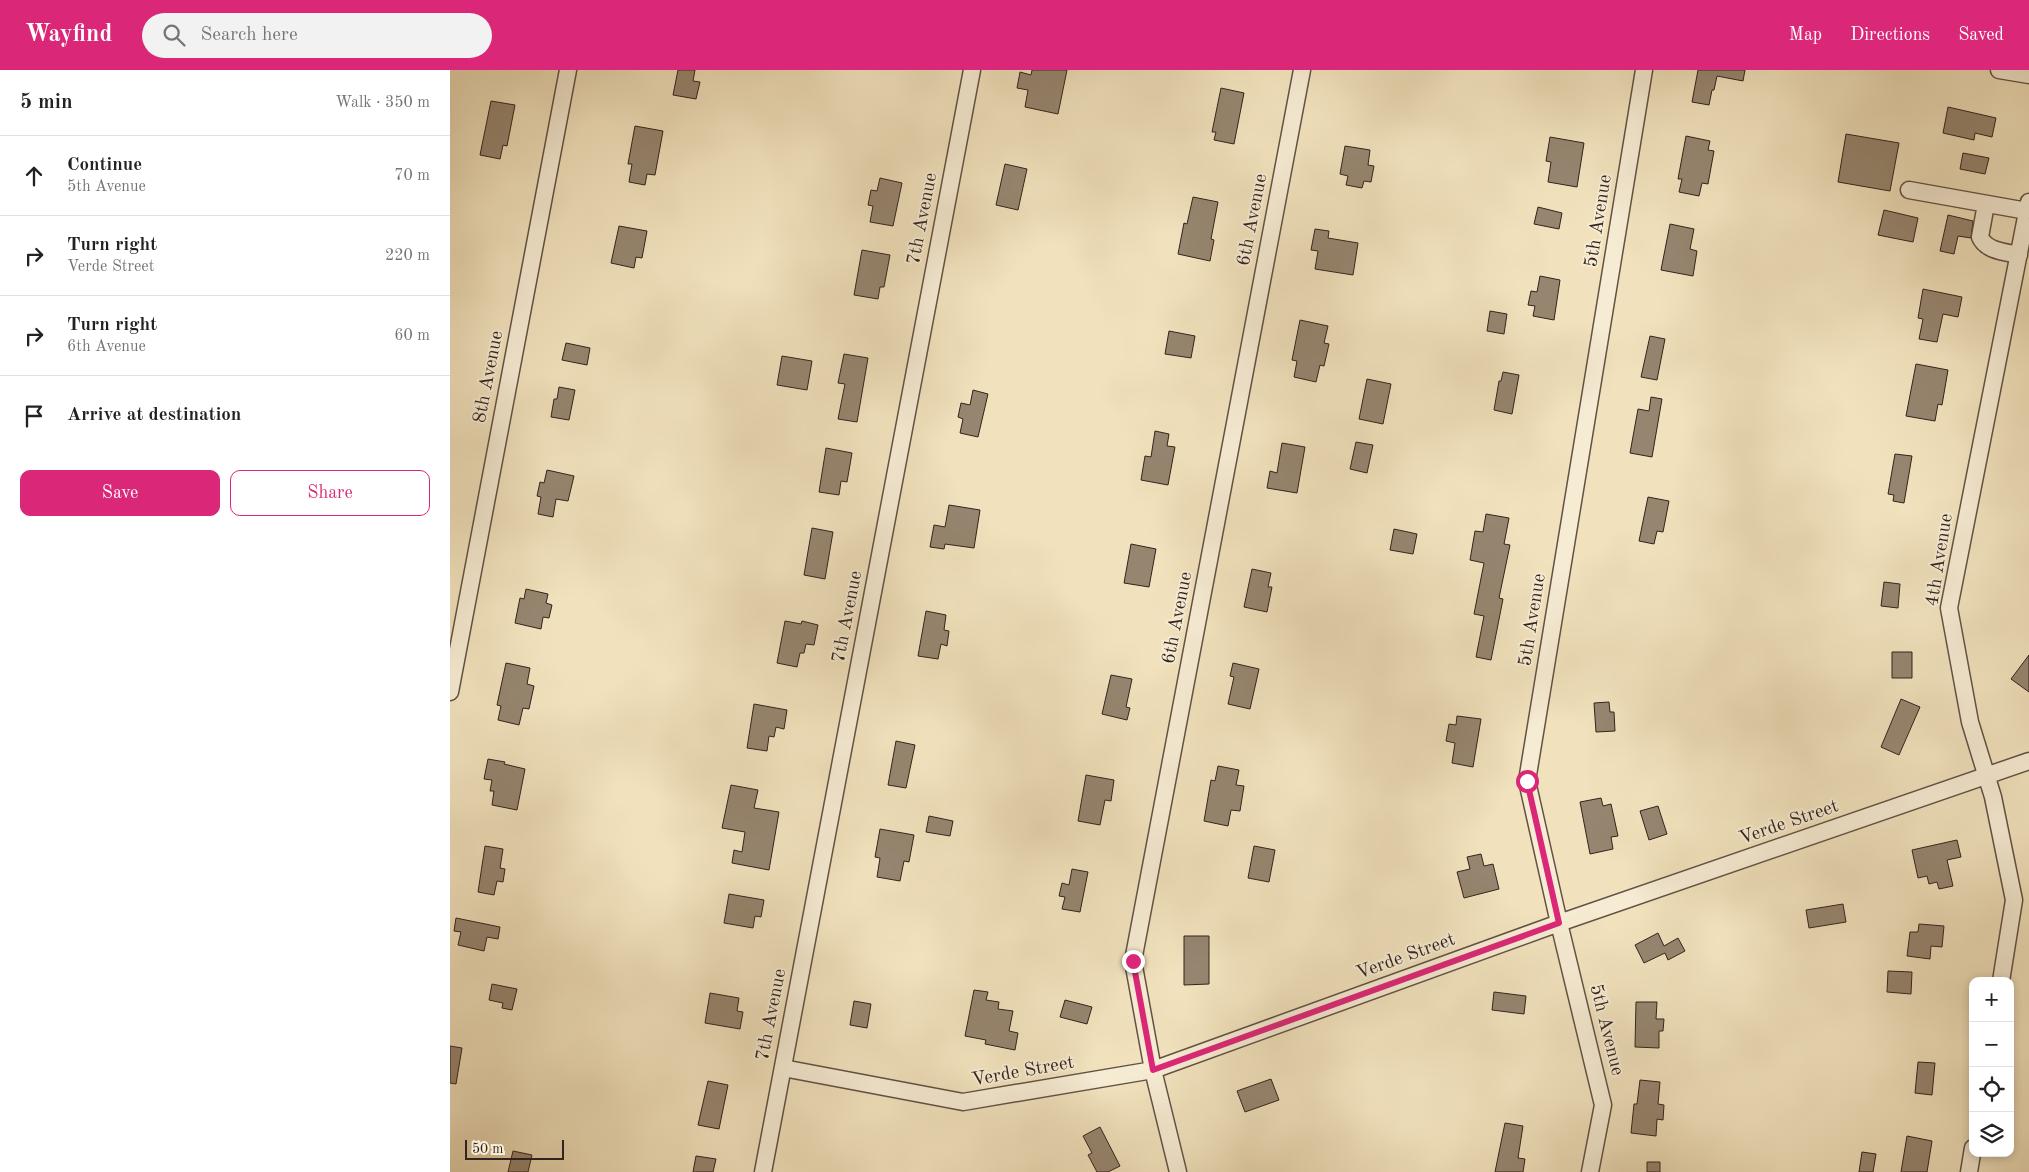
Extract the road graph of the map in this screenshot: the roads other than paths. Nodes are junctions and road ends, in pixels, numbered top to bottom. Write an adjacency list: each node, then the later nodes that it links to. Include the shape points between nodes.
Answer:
1 (568, 70): 11 (street, 8th Avenue)
2 (972, 70): 16 (street, 7th Avenue)
3 (1302, 70): 17 (street, 6th Avenue, via 1133,961)
4 (1644, 70): 14 (street, 5th Avenue, via 1527,781)
5 (1999, 70): 6 (street)
6 (2029, 76)
7 (1908, 190): 8 (street)
8 (1986, 204): 9 (street); 10 (street, via 1980,237 1982,242 1993,249)
9 (2028, 206): 10 (street, 4th Avenue)
10 (2018, 255): 13 (street, 4th Avenue, via 1948,608 1970,722)
11 (450, 692)
12 (2029, 761): 13 (street, Verde Street)
13 (1986, 777): 14 (street, Verde Street); 15 (street, 4th Avenue, via 2014,900)
14 (1559, 923): 17 (street, Verde Street); 21 (street, 5th Avenue, via 1603,1105)
15 (2002, 977)
16 (783, 1068): 17 (street, Verde Street, via 963,1102); 19 (street, 7th Avenue)
17 (1153, 1070): 20 (street, 6th Avenue)
18 (1972, 1157): 22 (street)
19 (763, 1172)
20 (1178, 1172)
21 (1590, 1172)
22 (1969, 1172)

